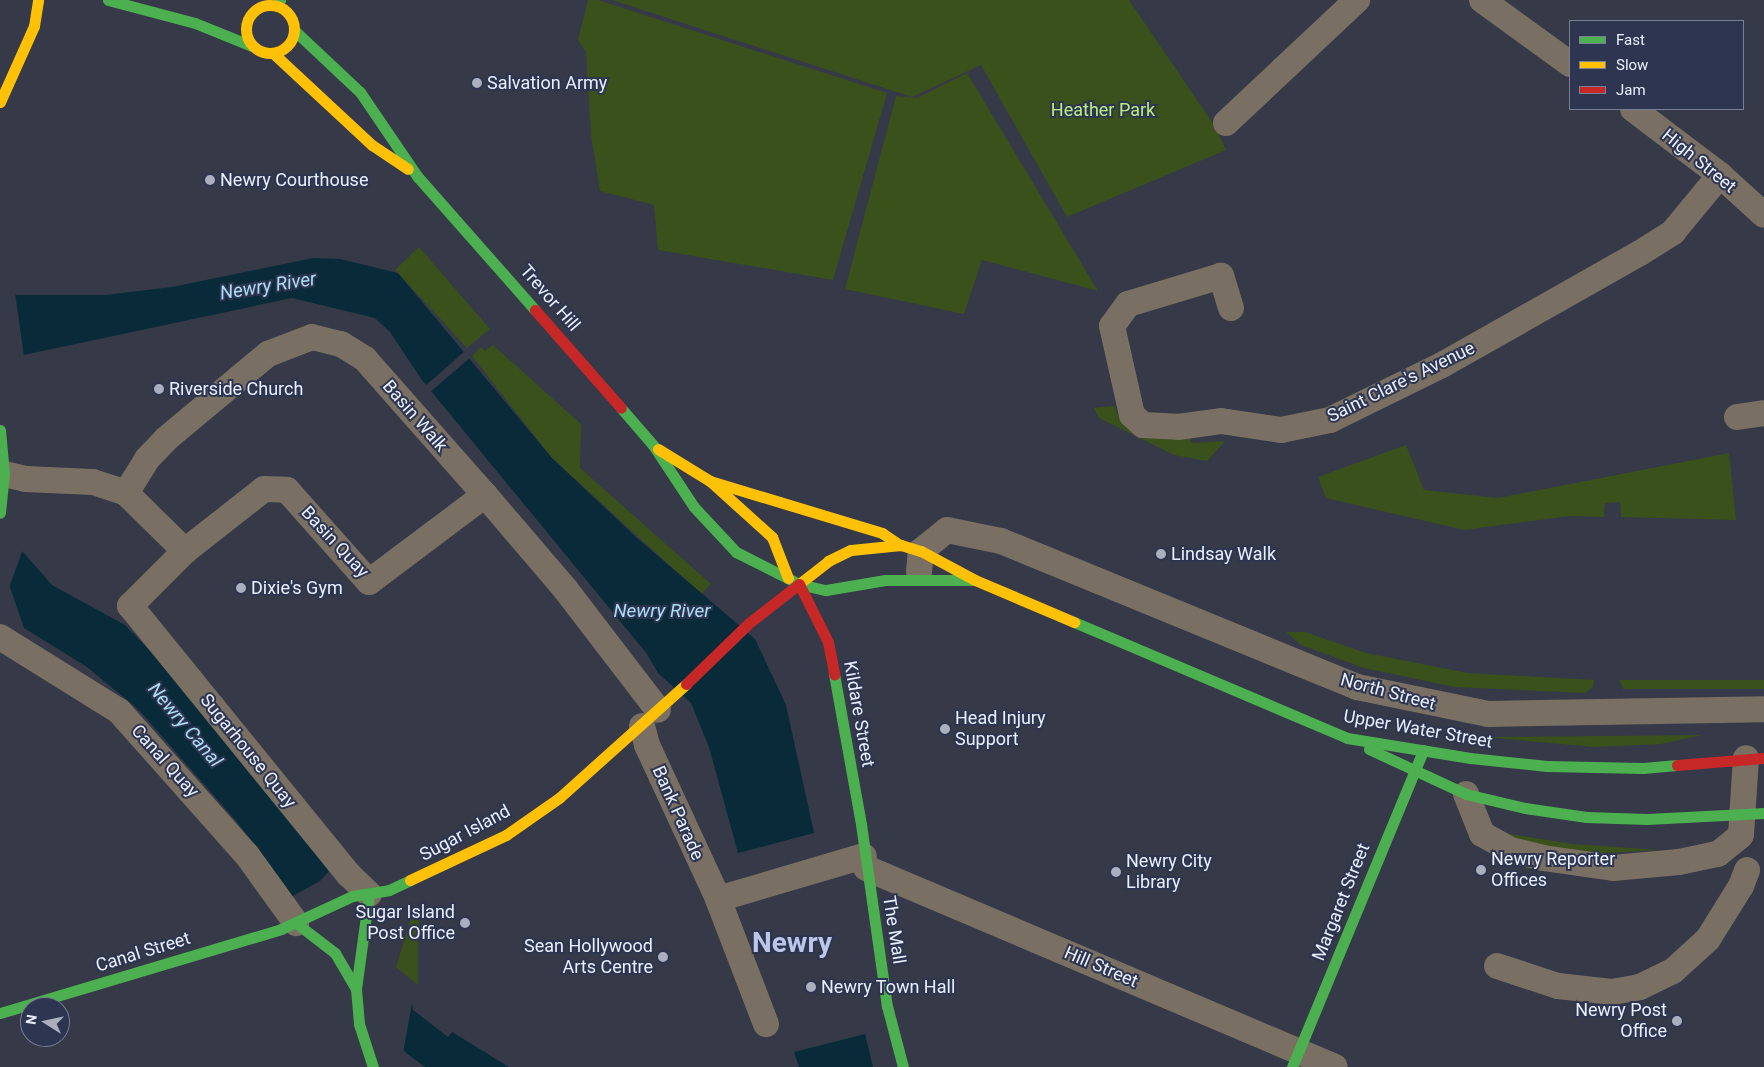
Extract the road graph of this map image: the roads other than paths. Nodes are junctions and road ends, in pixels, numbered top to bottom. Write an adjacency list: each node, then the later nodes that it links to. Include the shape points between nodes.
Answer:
1 (38, 0): 12 (main road, via 34,26)
2 (108, 0): 9 (main road, via 186,20)
3 (248, 0): 7 (main road)
4 (1357, 0): 14 (street)
5 (1482, 0): 11 (street)
6 (279, 3): 7 (main road); 8 (main road, via 291,16)
7 (262, 6): 9 (main road, via 246,23 247,39)
8 (295, 31): 10 (main road, via 288,46); 16 (main road, Trevor Hill, via 360,92)
9 (252, 46): 10 (main road, via 258,51)
10 (274, 54): 16 (main road, Trevor Hill, via 372,145)
11 (1569, 63)
12 (0, 102)
13 (1634, 110): 15 (street, High Street)
14 (1226, 123)
15 (1720, 175): 17 (street, High Street); 18 (street, Saint Clare's Avenue, via 1673,232 1640,253 1442,365 1330,420 1281,430 1221,421 1178,427 1143,424 1132,415 1112,326 1128,304 1221,276)
16 (417, 176): 22 (main road, Trevor Hill)
17 (1764, 215)
18 (1231, 308)
19 (1764, 413): 20 (street)
20 (1737, 417)
21 (0, 430): 23 (main road)
22 (653, 445): 24 (main road, Trevor Hill); 30 (main road, Trevor Hill, via 694,507 736,552)
23 (4, 474): 25 (street, via 25,479 92,482); 27 (main road)
24 (710, 481): 28 (main road, Upper Water Street, via 882,533); 30 (main road, Trevor Hill, via 772,537)
25 (126, 493): 26 (street, Basin Walk, via 147,459 166,439 268,354 312,337 341,344 364,359); 29 (street)
26 (485, 495): 29 (street, Basin Quay, via 369,582 287,490 264,489); 37 (street, Basin Walk, via 566,590)
27 (0, 513)
28 (911, 548): 31 (main road, Upper Water Street); 32 (street); 33 (main road, via 851,550 828,561); 36 (street, North Street, via 947,530 1001,541 1358,687 1424,704 1488,714)
29 (185, 551): 34 (street, Basin Quay)
30 (788, 578): 33 (main road, Trevor Hill)
31 (975, 580): 32 (main road, Upper Water Street); 38 (main road, Upper Water Street)
32 (918, 581): 33 (main road, Upper Water Street, via 886,580 826,590)
33 (799, 584): 37 (main road, Sugar Island, via 753,619); 44 (main road, Kildare Street, via 828,642 861,824)
34 (130, 606): 46 (street, Sugarhouse Quay, via 349,875)
35 (0, 636): 48 (street, Canal Quay, via 119,711 211,812)
36 (1764, 709)
37 (658, 710): 46 (main road, Sugar Island, via 559,798 506,835 389,890); 47 (street, Bank Parade, via 647,745)
38 (1347, 738): 39 (main road, Upper Water Street); 41 (main road)
39 (1423, 750): 40 (main road, Upper Water Street, via 1547,766 1643,768); 41 (main road, Margaret Street)
40 (1755, 758): 43 (street)
41 (1413, 772): 42 (main road); 53 (main road, Margaret Street)
42 (1466, 794): 43 (main road, via 1586,816); 43 (street, via 1482,834 1511,850 1613,868 1679,862 1718,854)
43 (1750, 821): 45 (street)
44 (858, 862): 47 (street); 53 (street, Hill Street); 55 (main road, The Mall, via 887,1006)
45 (1756, 873): 49 (street, via 1741,886 1708,939 1673,970 1640,987 1612,992 1558,986)
46 (360, 895): 48 (main road, Sugar Island); 50 (main road, via 367,920)
47 (718, 898): 52 (street, Bank Parade)
48 (305, 926): 50 (main road, via 335,953); 51 (main road, Canal Street)
49 (1497, 966)
50 (356, 989): 54 (main road, via 359,1024)
51 (0, 1013)
52 (766, 1024)
53 (1295, 1059): 56 (street, Hill Street)
54 (373, 1067)
55 (903, 1067)
56 (1335, 1067)

